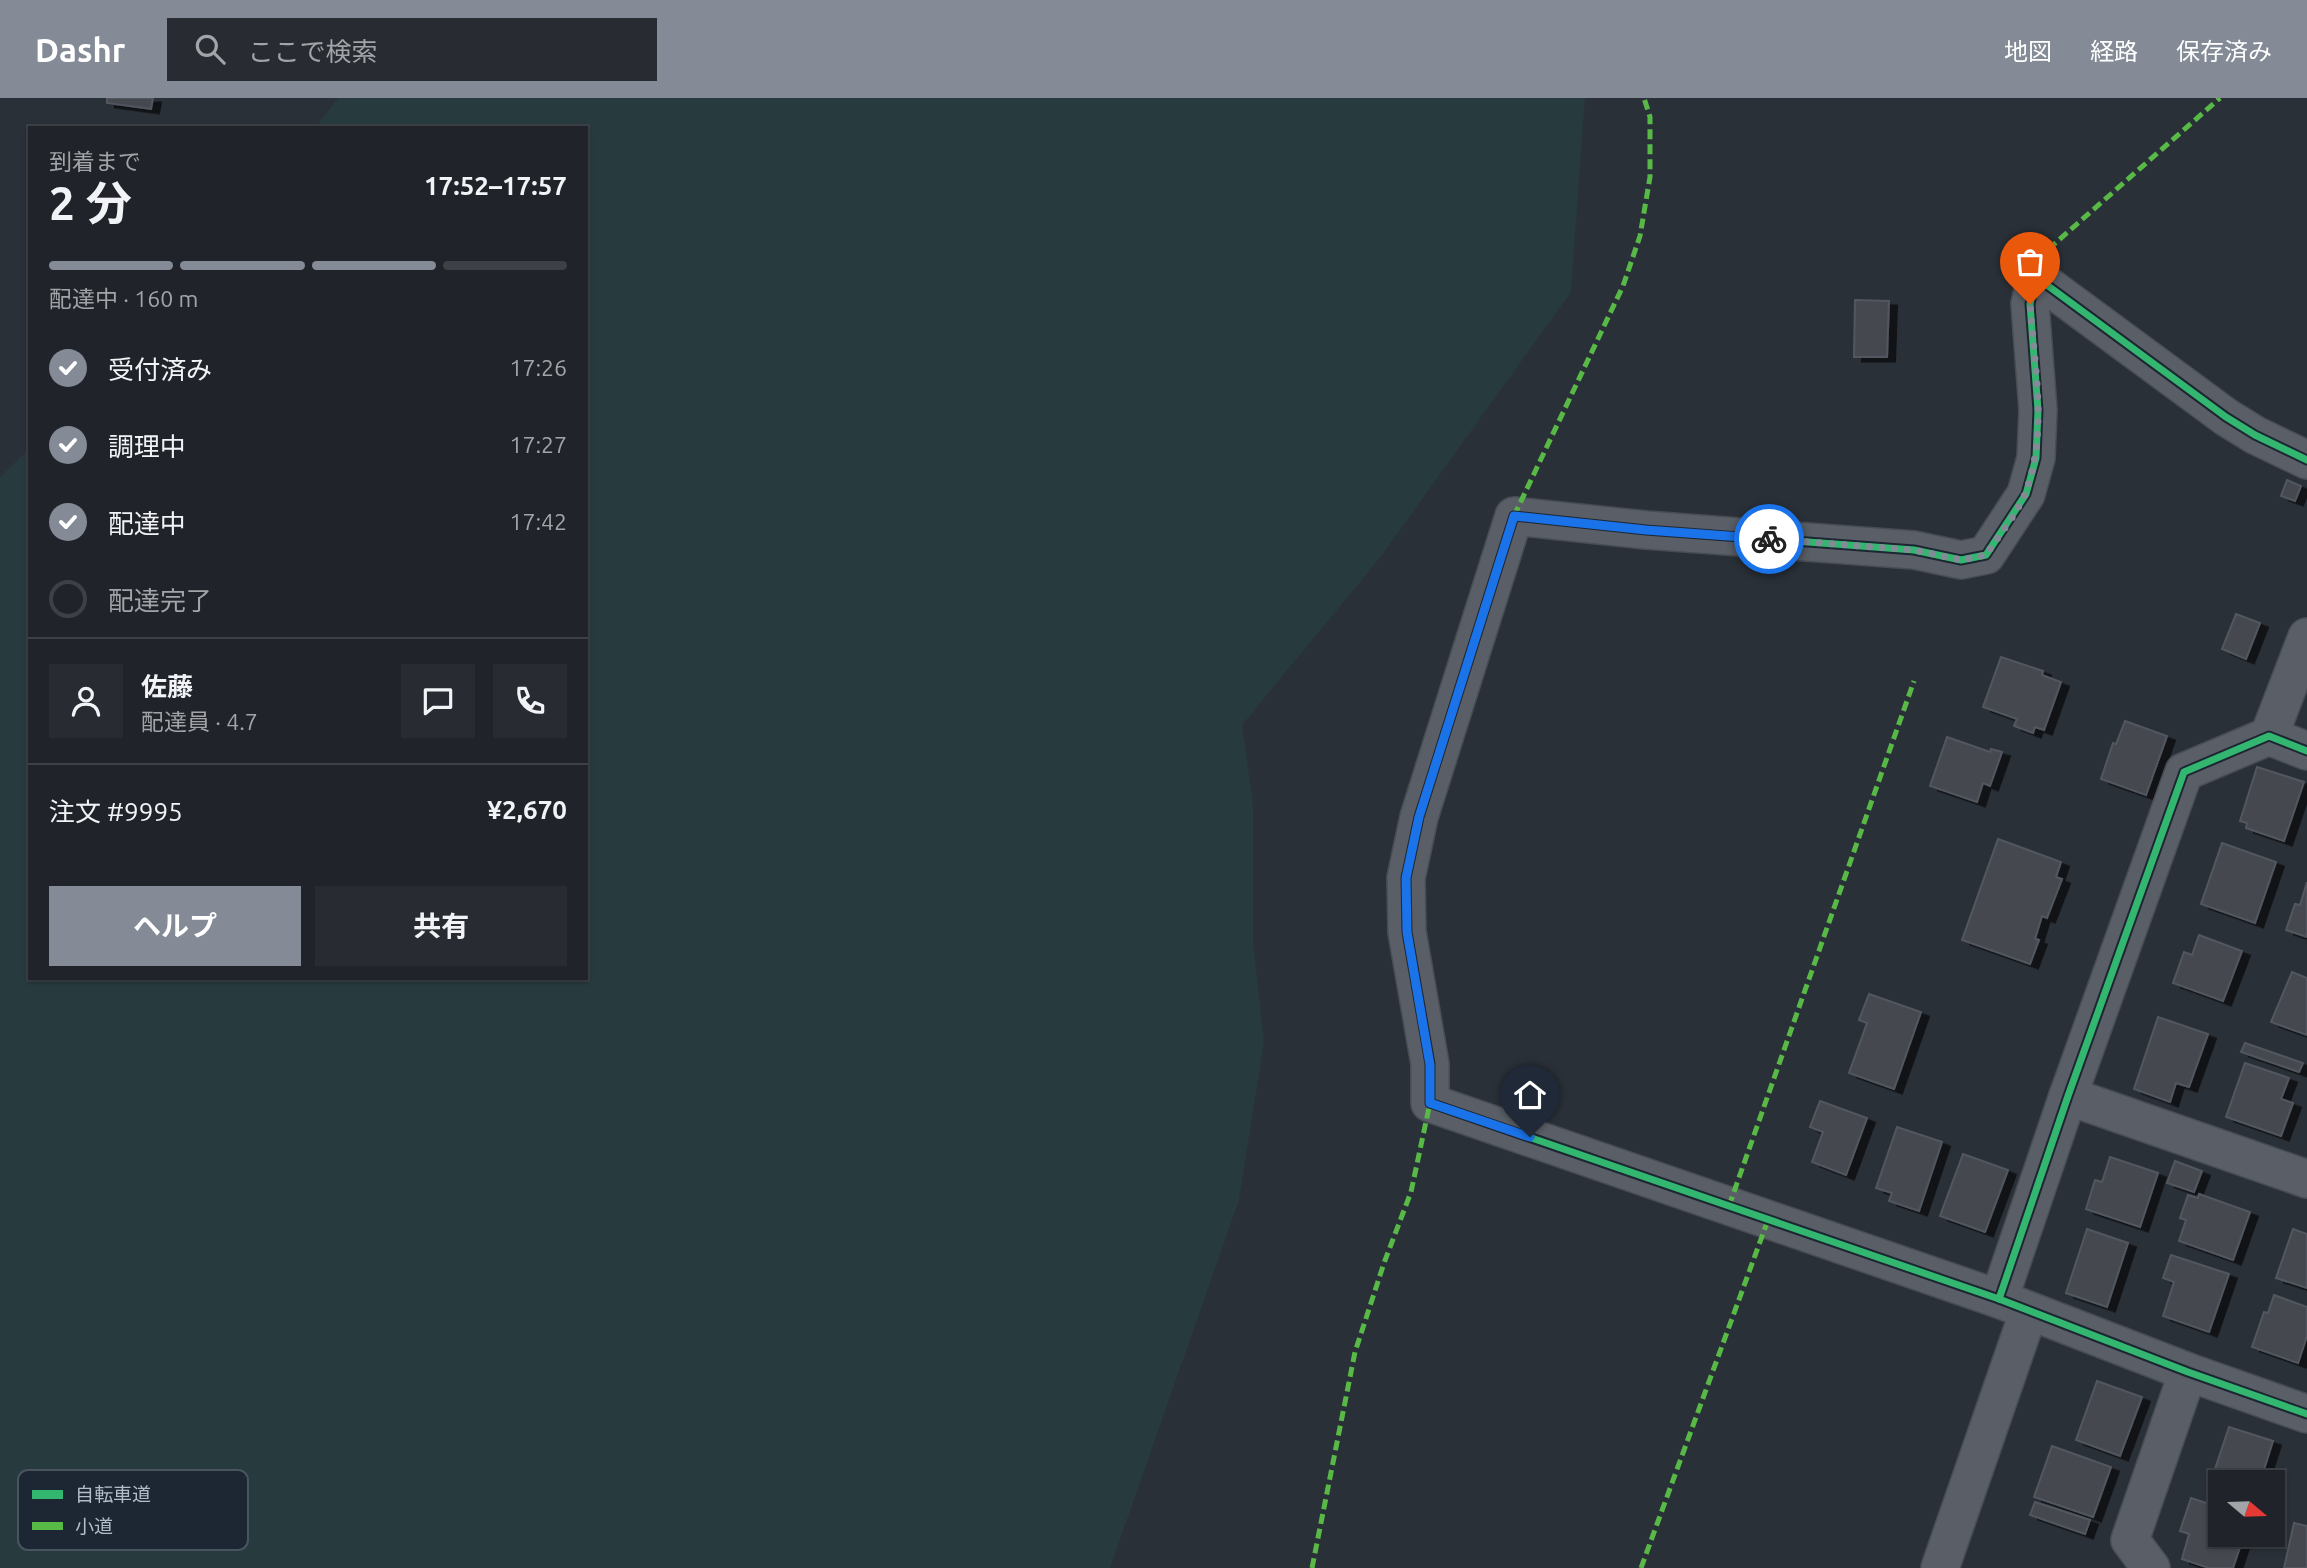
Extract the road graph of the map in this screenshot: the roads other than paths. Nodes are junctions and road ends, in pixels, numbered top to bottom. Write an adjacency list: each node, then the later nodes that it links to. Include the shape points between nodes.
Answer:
1 (2307, 460): 7 (street, via 2226,417 2036,277 2030,304 2038,410 2036,458 2025,494 1986,555 1961,560 1914,550 1514,516 1419,817 1406,878 1407,932 1430,1065 1430,1103)
2 (2307, 636): 3 (street)
3 (2269, 736): 4 (street); 5 (street, via 2184,772)
4 (2307, 751)
5 (2068, 1096): 6 (street); 7 (street)
6 (2303, 1167)
7 (2014, 1305): 8 (street); 10 (street)
8 (2189, 1372): 9 (street); 11 (street, via 2130,1540)
9 (2307, 1414)
10 (1940, 1568)
11 (2151, 1568)

